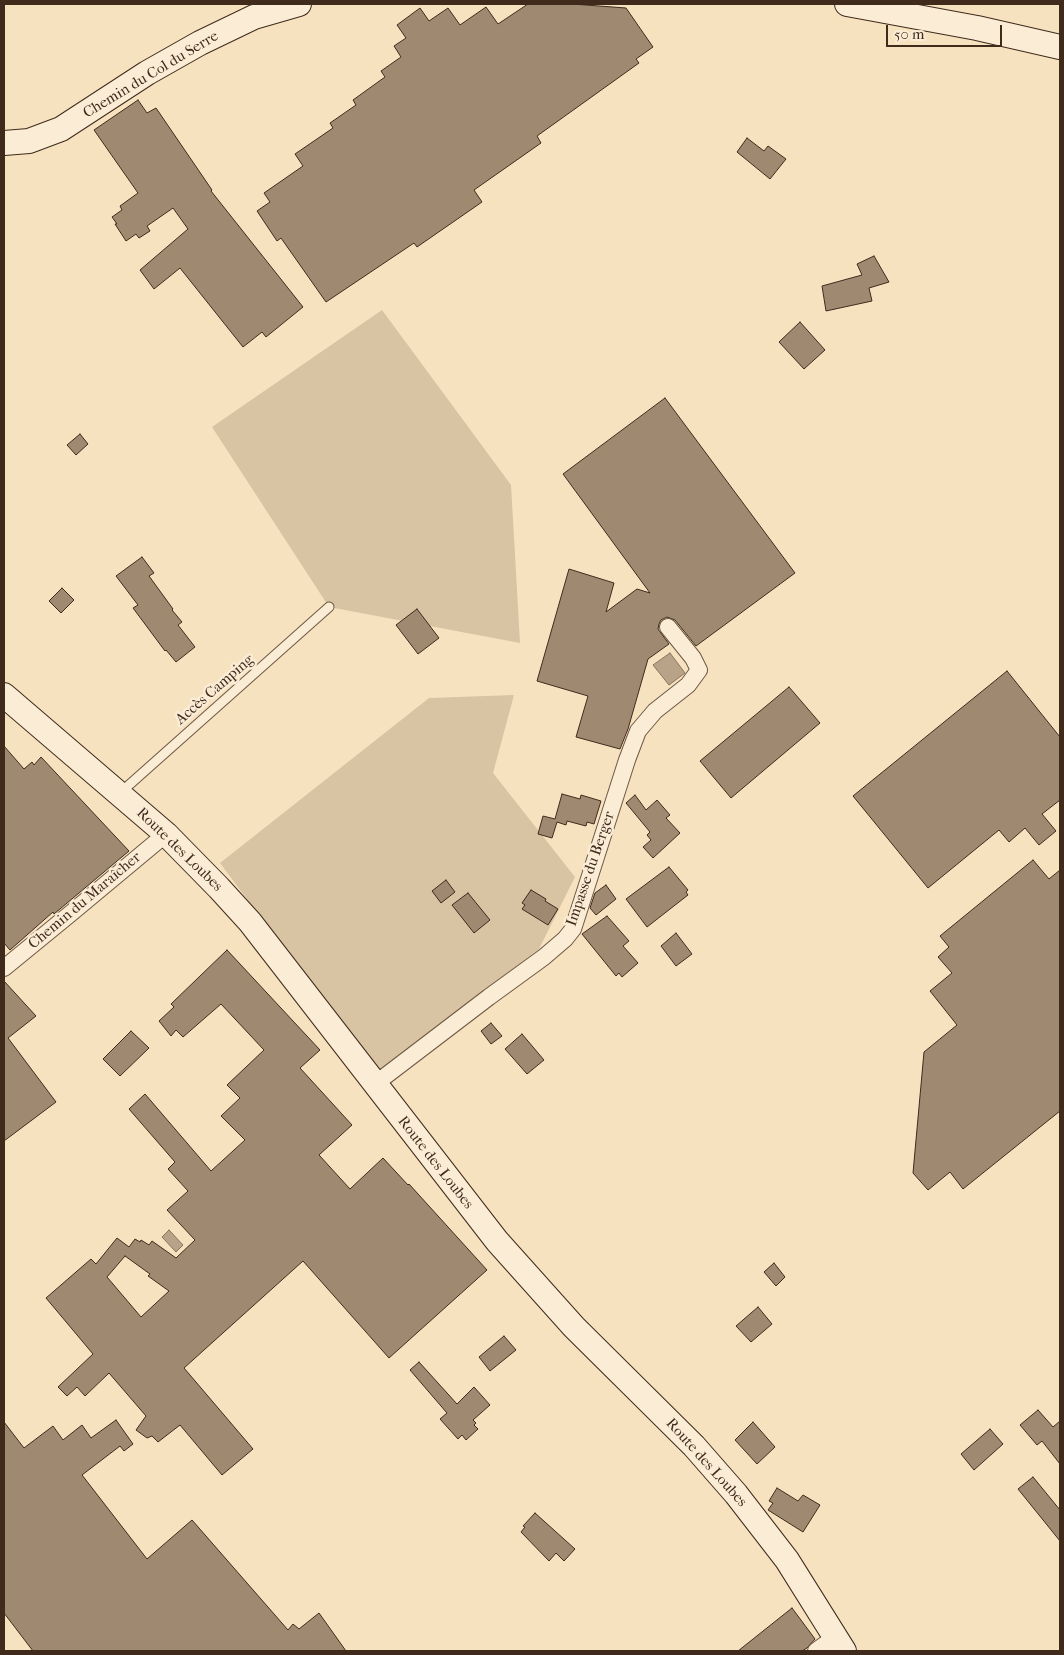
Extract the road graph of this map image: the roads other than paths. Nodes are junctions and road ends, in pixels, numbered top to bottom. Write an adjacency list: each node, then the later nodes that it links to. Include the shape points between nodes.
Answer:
1 (299, 4): 4 (main road, Chemin du Col du Serre, via 254,17 200,43 61,129 29,141)
2 (847, 4): 3 (main road)
3 (1060, 47)
4 (4, 143)
5 (329, 607): 8 (lane, Accès Camping)
6 (668, 627): 11 (street, Impasse du Berger, via 693,658 698,670 688,685 655,711 638,731 573,929 544,957)
7 (4, 695): 8 (main road, Route des Loubes)
8 (120, 793): 9 (main road, Route des Loubes)
9 (166, 834): 10 (street, Chemin du Maraîcher); 11 (main road, Route des Loubes, via 250,922)
10 (4, 968)
11 (374, 1084): 12 (main road, Route des Loubes, via 497,1241 574,1327 694,1446 736,1494 787,1560)
12 (839, 1644): 13 (street)
13 (816, 1651)

